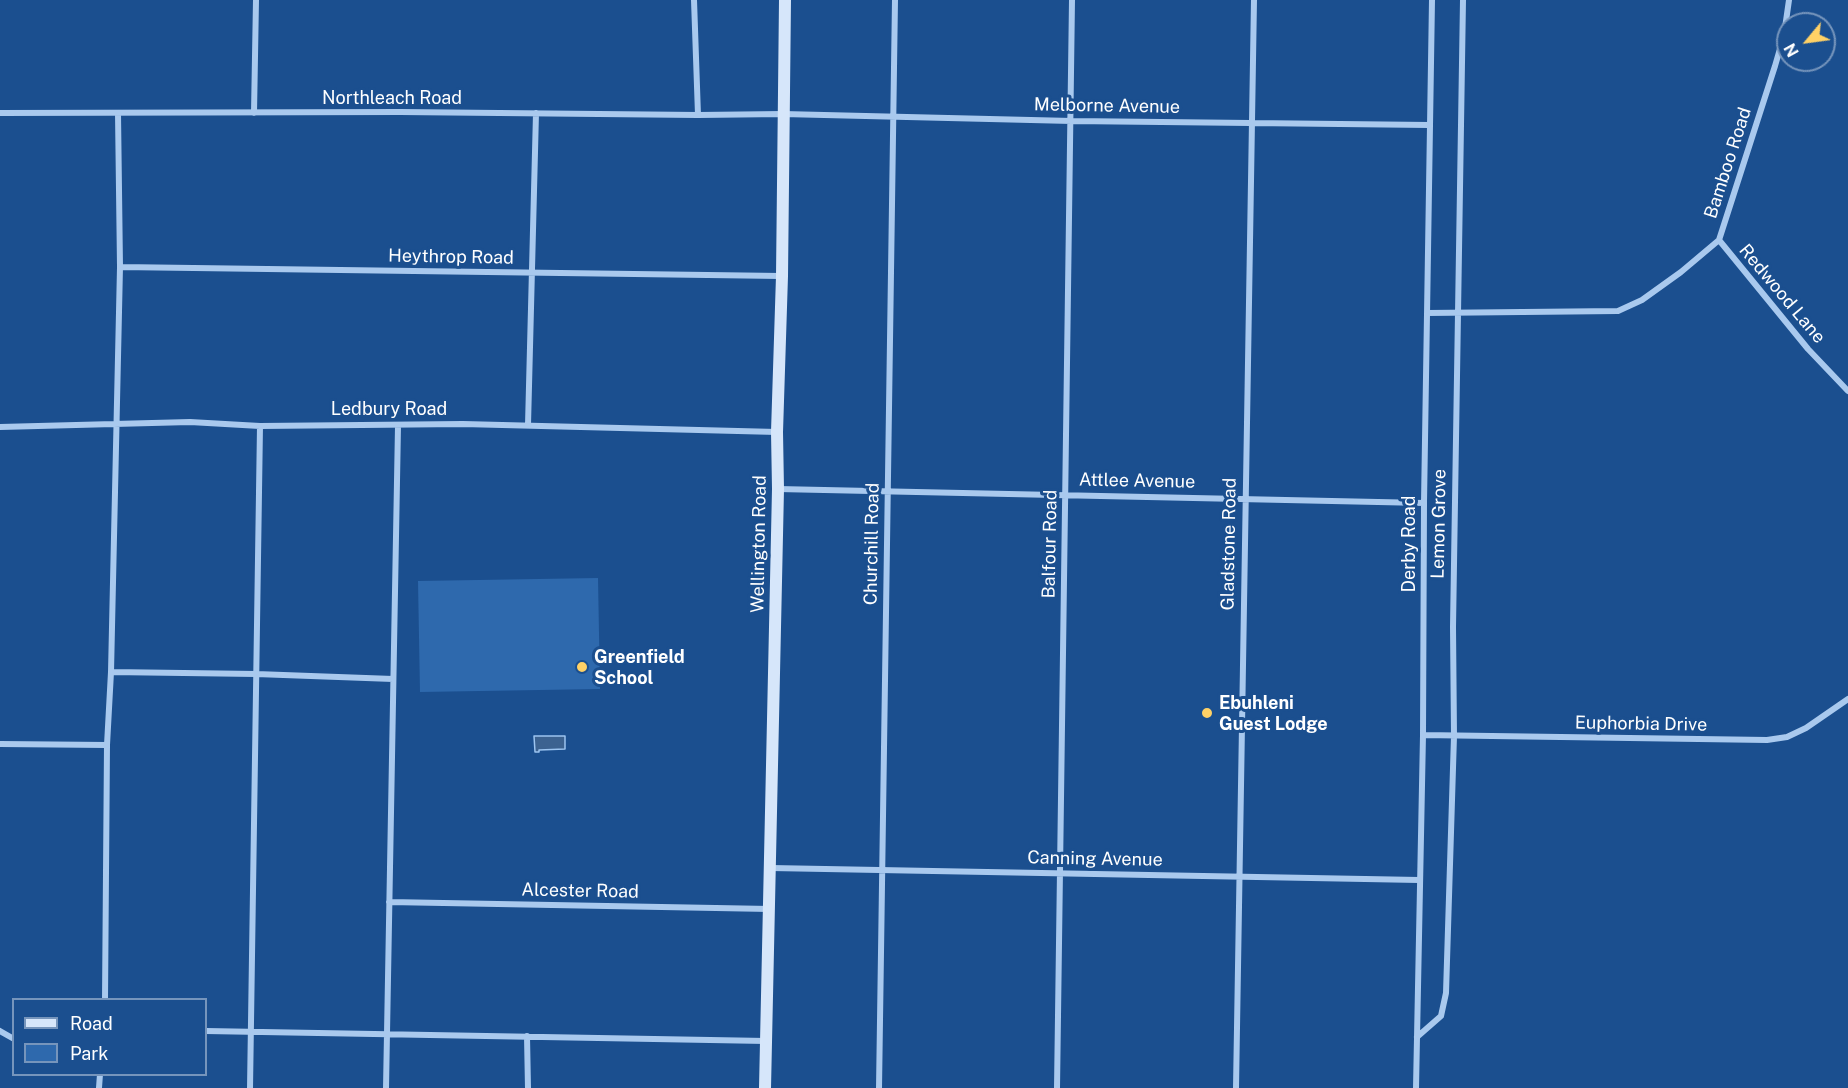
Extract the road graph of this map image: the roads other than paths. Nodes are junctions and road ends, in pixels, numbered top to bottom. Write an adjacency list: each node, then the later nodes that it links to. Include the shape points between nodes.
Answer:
1 (256, 0): 12 (street)
2 (694, 0): 15 (street)
3 (785, 0): 14 (main road, Wellington Road)
4 (895, 0): 16 (street, Churchill Road)
5 (1072, 0): 17 (street, Balfour Road)
6 (1254, 0): 18 (street, Gladstone Road)
7 (1432, 0): 19 (street, Derby Road)
8 (1463, 0): 24 (street, Lemon Grove)
9 (1789, 0): 20 (street, Bamboo Road, via 1775,66)
10 (0, 113): 11 (street, Northleach Road)
11 (118, 113): 12 (street, Northleach Road); 21 (street)
12 (254, 113): 13 (street, Northleach Road)
13 (536, 113): 15 (street, Northleach Road); 22 (street)
14 (783, 114): 15 (street, Northleach Road); 16 (street, Melborne Avenue); 23 (main road, Wellington Road)
15 (698, 115)
16 (894, 117): 17 (street, Melborne Avenue); 34 (street, Churchill Road)
17 (1072, 121): 18 (street, Melborne Avenue); 35 (street, Balfour Road)
18 (1252, 123): 19 (street, Melborne Avenue); 36 (street, Gladstone Road)
19 (1429, 125): 25 (street, Derby Road)
20 (1719, 240): 24 (street, Bamboo Road, via 1642,300 1618,311); 26 (street, Redwood Lane, via 1808,349)
21 (120, 267): 22 (street, Heythrop Road); 27 (street)
22 (531, 274): 23 (street, Heythrop Road); 28 (street)
23 (782, 276): 32 (main road, Wellington Road)
24 (1458, 312): 25 (street, Bamboo Road); 43 (street, Lemon Grove)
25 (1427, 313): 37 (street, Derby Road)
26 (1848, 391)
27 (116, 423): 29 (street, Ledbury Road); 31 (street, Ledbury Road); 38 (street)
28 (528, 425): 30 (street, Ledbury Road); 32 (street, Ledbury Road)
29 (260, 426): 30 (street, Ledbury Road); 39 (street)
30 (398, 426): 40 (street)
31 (0, 427)
32 (777, 432): 33 (main road, Wellington Road)
33 (778, 489): 34 (street, Attlee Avenue); 46 (main road, Wellington Road)
34 (887, 491): 35 (street, Attlee Avenue); 47 (street, Churchill Road)
35 (1066, 494): 36 (street, Attlee Avenue); 48 (street, Balfour Road)
36 (1245, 499): 37 (street, Attlee Avenue); 49 (street, Gladstone Road)
37 (1424, 503): 42 (street, Derby Road)
38 (111, 672): 39 (street); 45 (street)
39 (256, 674): 40 (street); 55 (street)
40 (393, 679): 51 (street)
41 (1848, 699): 43 (street, Euphorbia Drive, via 1806,728 1787,737 1767,740)
42 (1423, 735): 43 (street, Euphorbia Drive); 50 (street, Derby Road)
43 (1454, 736): 58 (street, Lemon Grove, via 1446,993 1441,1016)
44 (0, 744): 45 (street)
45 (107, 745): 53 (street)
46 (771, 868): 47 (street, Canning Avenue); 52 (main road, Wellington Road)
47 (882, 870): 48 (street, Canning Avenue); 64 (street, Churchill Road)
48 (1060, 874): 49 (street, Canning Avenue); 65 (street, Balfour Road)
49 (1240, 876): 50 (street, Canning Avenue); 66 (street, Gladstone Road)
50 (1419, 880): 58 (street, Derby Road)
51 (389, 903): 52 (street, Alcester Road); 56 (street)
52 (770, 909): 59 (main road, Wellington Road)
53 (105, 998)
54 (207, 1031): 55 (street)
55 (250, 1031): 56 (street); 60 (street)
56 (387, 1033): 57 (street); 61 (street)
57 (527, 1036): 59 (street); 62 (street)
58 (1417, 1037): 67 (street, Derby Road)
59 (766, 1041): 63 (main road, Wellington Road)
60 (250, 1088)
61 (386, 1088)
62 (528, 1088)
63 (765, 1088)
64 (879, 1088)
65 (1057, 1088)
66 (1236, 1088)
67 (1416, 1088)

